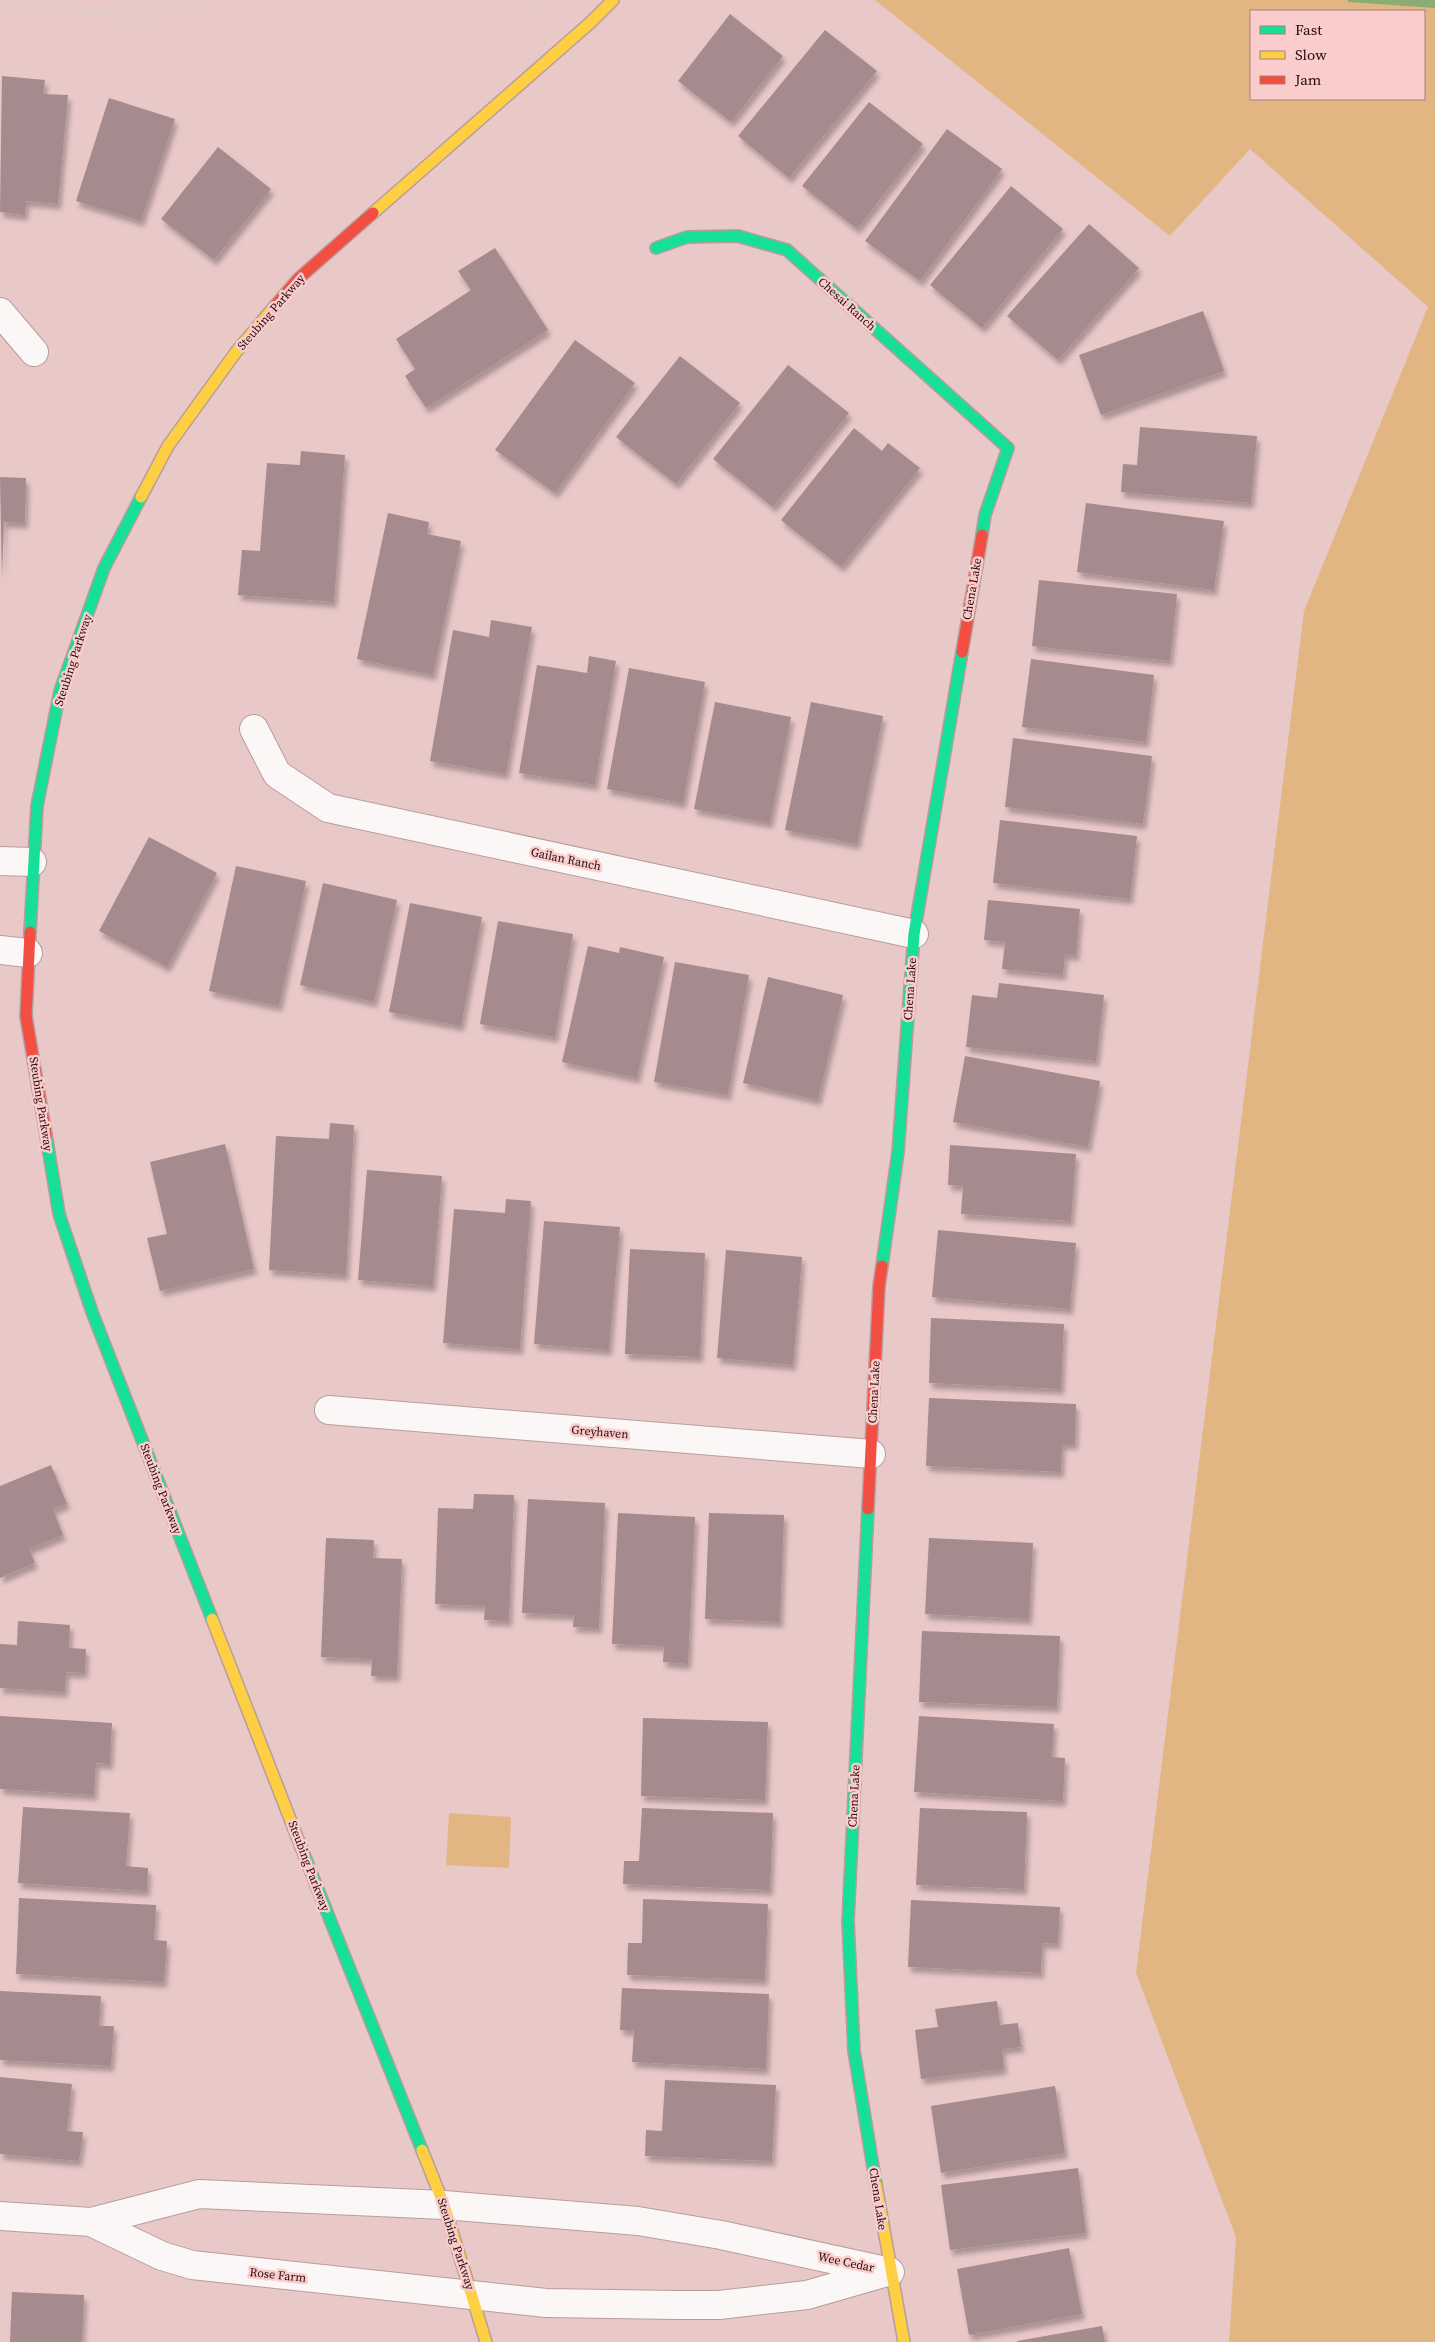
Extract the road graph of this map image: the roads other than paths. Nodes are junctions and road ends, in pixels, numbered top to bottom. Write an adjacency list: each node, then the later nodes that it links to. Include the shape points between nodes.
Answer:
1 (613, 0): 8 (street, Steubing Parkway, via 298,279 236,352 168,446 104,568 60,692 37,806)
2 (656, 248): 5 (street, Chesai Ranch, via 687,237 738,236 787,250)
3 (0, 312): 4 (street)
4 (34, 352)
5 (1008, 448): 9 (street, Chena Lake, via 985,515)
6 (254, 729): 9 (street, Gailan Ranch, via 277,774 328,808)
7 (0, 861): 8 (street)
8 (32, 862): 11 (street, Steubing Parkway)
9 (914, 934): 13 (street, Chena Lake, via 898,1152 879,1286)
10 (0, 950): 11 (street)
11 (28, 953): 14 (street, Steubing Parkway, via 26,1016 60,1214 68,1240 99,1330)
12 (330, 1410): 13 (street, Greyhaven)
13 (871, 1454): 17 (street, Chena Lake, via 848,1921 854,2051)
14 (444, 2205): 16 (street, Rose Farm, via 199,2194); 17 (street, Wee Cedar, via 638,2221 721,2235); 18 (street, Steubing Parkway)
15 (0, 2216): 16 (street, Rose Farm)
16 (91, 2222): 18 (street, Rose Farm, via 162,2256 192,2265)
17 (890, 2272): 18 (street, Wee Cedar, via 807,2295 719,2305 546,2303); 20 (street, Chena Lake)
18 (473, 2296): 19 (street, Steubing Parkway)
19 (486, 2342)
20 (904, 2342)

